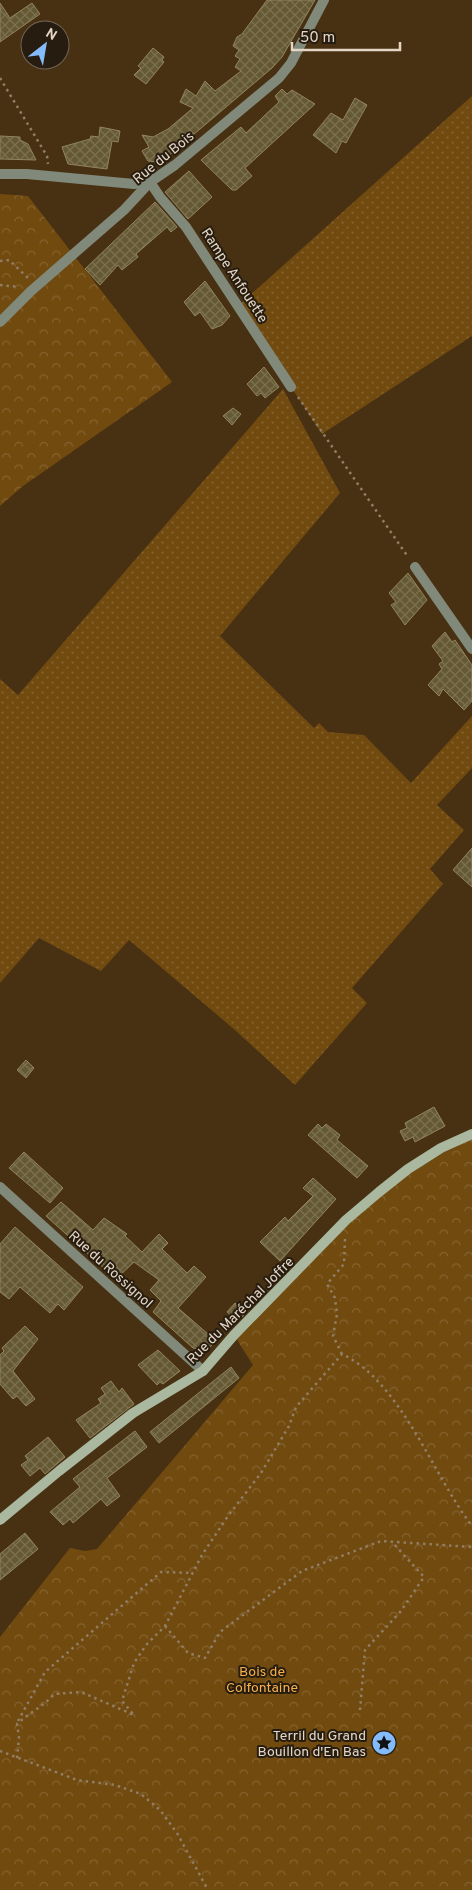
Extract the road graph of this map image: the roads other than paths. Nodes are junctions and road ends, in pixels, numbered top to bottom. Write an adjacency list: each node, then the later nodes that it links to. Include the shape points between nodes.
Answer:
1 (324, 0): 3 (street, Rue du Bois, via 291,63 279,78 176,166)
2 (0, 174): 3 (street, via 134,184)
3 (150, 182): 4 (street, Rue du Bois, via 124,210 31,290); 5 (street, Rampe Anfouette, via 186,227)
4 (0, 322)
5 (291, 387)
6 (415, 567): 7 (street)
7 (472, 649)
8 (472, 1134): 10 (street, Rue du Maréchal Joffre, via 441,1148 408,1169 346,1220)
9 (0, 1187): 10 (street, Rue du Rossignol)
10 (202, 1371): 11 (street, Rue du Maréchal Joffre, via 133,1413)
11 (0, 1520)

